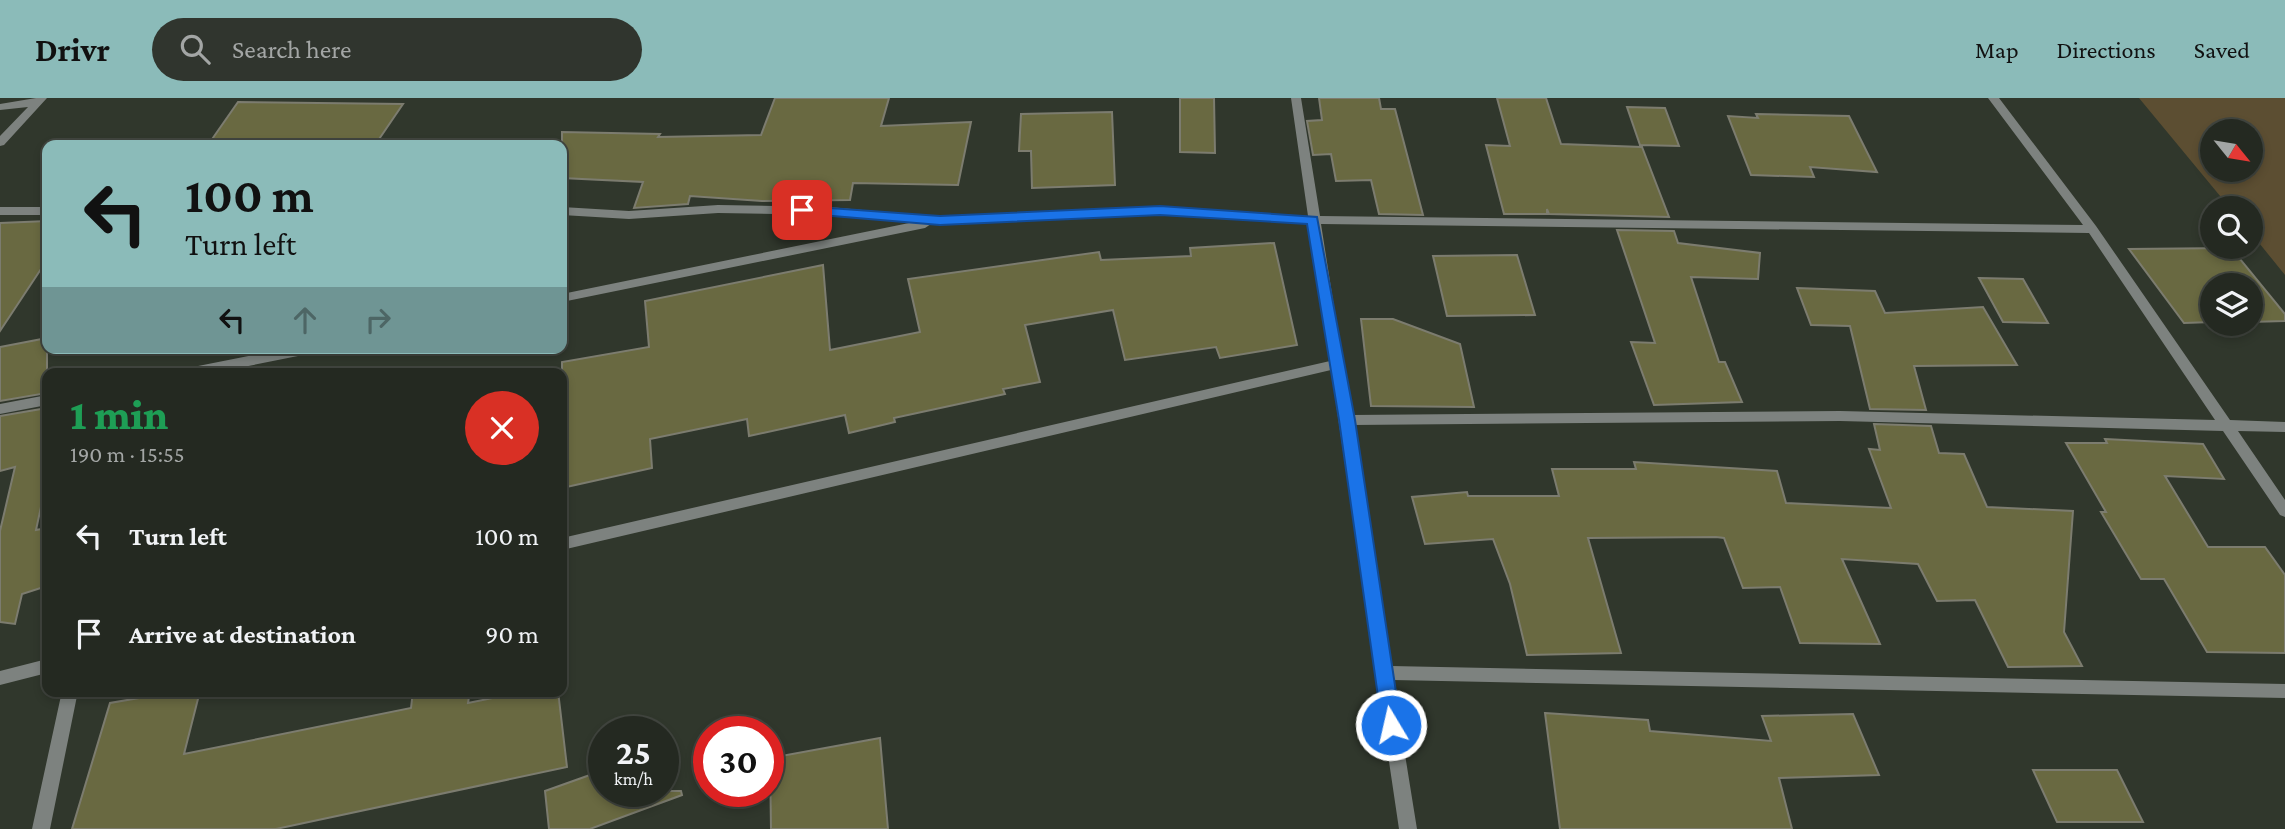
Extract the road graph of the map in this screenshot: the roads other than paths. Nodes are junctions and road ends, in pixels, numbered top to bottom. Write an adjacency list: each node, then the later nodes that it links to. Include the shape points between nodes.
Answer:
1 (1296, 98): 9 (street)
2 (1993, 98): 11 (street)
3 (40, 100): 4 (street); 5 (street)
4 (0, 107)
5 (0, 143)
6 (0, 211): 7 (street)
7 (42, 211)
8 (567, 211): 10 (street, via 629,215 718,209 829,211)
9 (1313, 220): 10 (street, via 1160,210); 11 (street); 14 (street)
10 (940, 221): 12 (street)
11 (2092, 229): 19 (street)
12 (567, 297)
13 (283, 354): 15 (street)
14 (1337, 364): 18 (street); 22 (street)
15 (213, 368)
16 (42, 401): 17 (street)
17 (0, 410)
18 (1347, 420): 19 (street, via 1840,416); 24 (street)
19 (2224, 427): 20 (street); 21 (street)
20 (2285, 427)
21 (2285, 511)
22 (567, 543)
23 (42, 667): 25 (street)
24 (1383, 673): 26 (street); 29 (street)
25 (0, 678)
26 (2285, 691)
27 (69, 697): 28 (street)
28 (41, 829)
29 (1408, 829)

